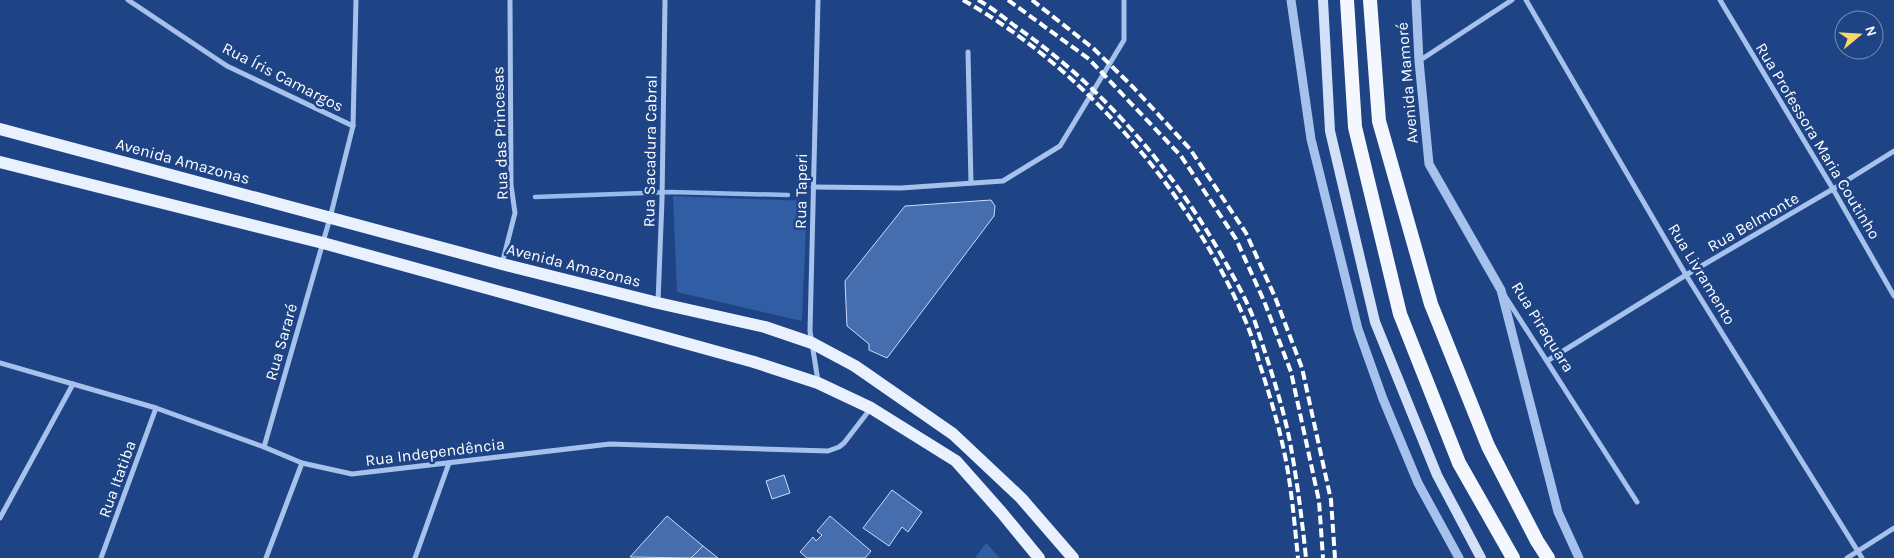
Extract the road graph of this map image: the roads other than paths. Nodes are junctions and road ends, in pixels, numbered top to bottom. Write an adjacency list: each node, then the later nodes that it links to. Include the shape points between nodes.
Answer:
1 (128, 0): 17 (street, Rua Íris Camargos, via 227,66)
2 (356, 0): 17 (street, Rua Sararé)
3 (510, 0): 27 (street, Rua das Princesas, via 511,185 515,213)
4 (665, 0): 31 (street, Rua Sacadura Cabral)
5 (818, 0): 23 (street, Rua Taperi)
6 (1124, 0): 22 (street, via 1124,40 1060,146 1003,181)
7 (1291, 0): 51 (street, via 1311,139 1358,329 1418,483)
8 (1323, 0): 52 (main road, via 1330,131 1375,322 1437,475)
9 (1347, 0): 53 (highway, via 1355,127 1400,314 1459,464)
10 (1370, 0): 54 (highway, via 1379,121 1431,304 1488,446)
11 (1416, 0): 16 (street, Avenida Mamoré)
12 (1512, 0): 16 (street)
13 (1526, 0): 28 (street, Rua Livramento)
14 (1720, 0): 24 (street, Rua Professora Maria Coutinho)
15 (968, 52): 22 (street)
16 (1419, 61): 21 (street, Avenida Mamoré)
17 (353, 126): 25 (street, Rua Sararé)
18 (0, 130): 25 (main road, Avenida Amazonas)
19 (1894, 151): 24 (street, Rua Belmonte)
20 (0, 162): 26 (main road)
21 (1430, 164): 29 (street, Rua Piraquara)
22 (971, 183): 23 (street, via 902,188)
23 (813, 187): 32 (street, Rua Taperi)
24 (1833, 189): 28 (street, Rua Belmonte); 30 (street, Rua Professora Maria Coutinho)
25 (330, 218): 26 (street, Rua Sararé); 27 (main road, Avenida Amazonas)
26 (323, 243): 35 (main road, via 754,362); 39 (street, Rua Sararé)
27 (502, 264): 31 (main road, Avenida Amazonas)
28 (1686, 275): 33 (street, Rua Belmonte); 45 (street, Rua Livramento)
29 (1502, 290): 33 (street, Rua Piraquara); 55 (street, via 1558,512)
30 (1894, 296)
31 (658, 303): 32 (main road, Avenida Amazonas, via 765,327)
32 (812, 343): 35 (street, Rua Taperi); 50 (main road, Avenida Amazonas, via 855,366 953,434 1021,498)
33 (1546, 361): 42 (street, Rua Piraquara)
34 (0, 363): 36 (street, Rua Independência)
35 (818, 383): 38 (main road)
36 (73, 384): 37 (street, Rua Independência); 43 (street)
37 (156, 408): 39 (street, Rua Independência); 46 (street, Rua Itatiba)
38 (871, 408): 41 (street, Rua Independência, via 844,443 828,451 610,444); 49 (main road, via 956,461)
39 (264, 447): 40 (street, Rua Independência)
40 (302, 462): 41 (street, Rua Independência, via 352,474); 47 (street)
41 (449, 463): 48 (street)
42 (1637, 502)
43 (0, 518)
44 (1894, 528): 45 (street)
45 (1857, 551): 56 (street); 57 (street, Rua Livramento)
46 (101, 558)
47 (266, 558)
48 (415, 558)
49 (1039, 558)
50 (1073, 558)
51 (1459, 558)
52 (1481, 558)
53 (1513, 558)
54 (1548, 558)
55 (1579, 558)
56 (1847, 558)
57 (1862, 558)

